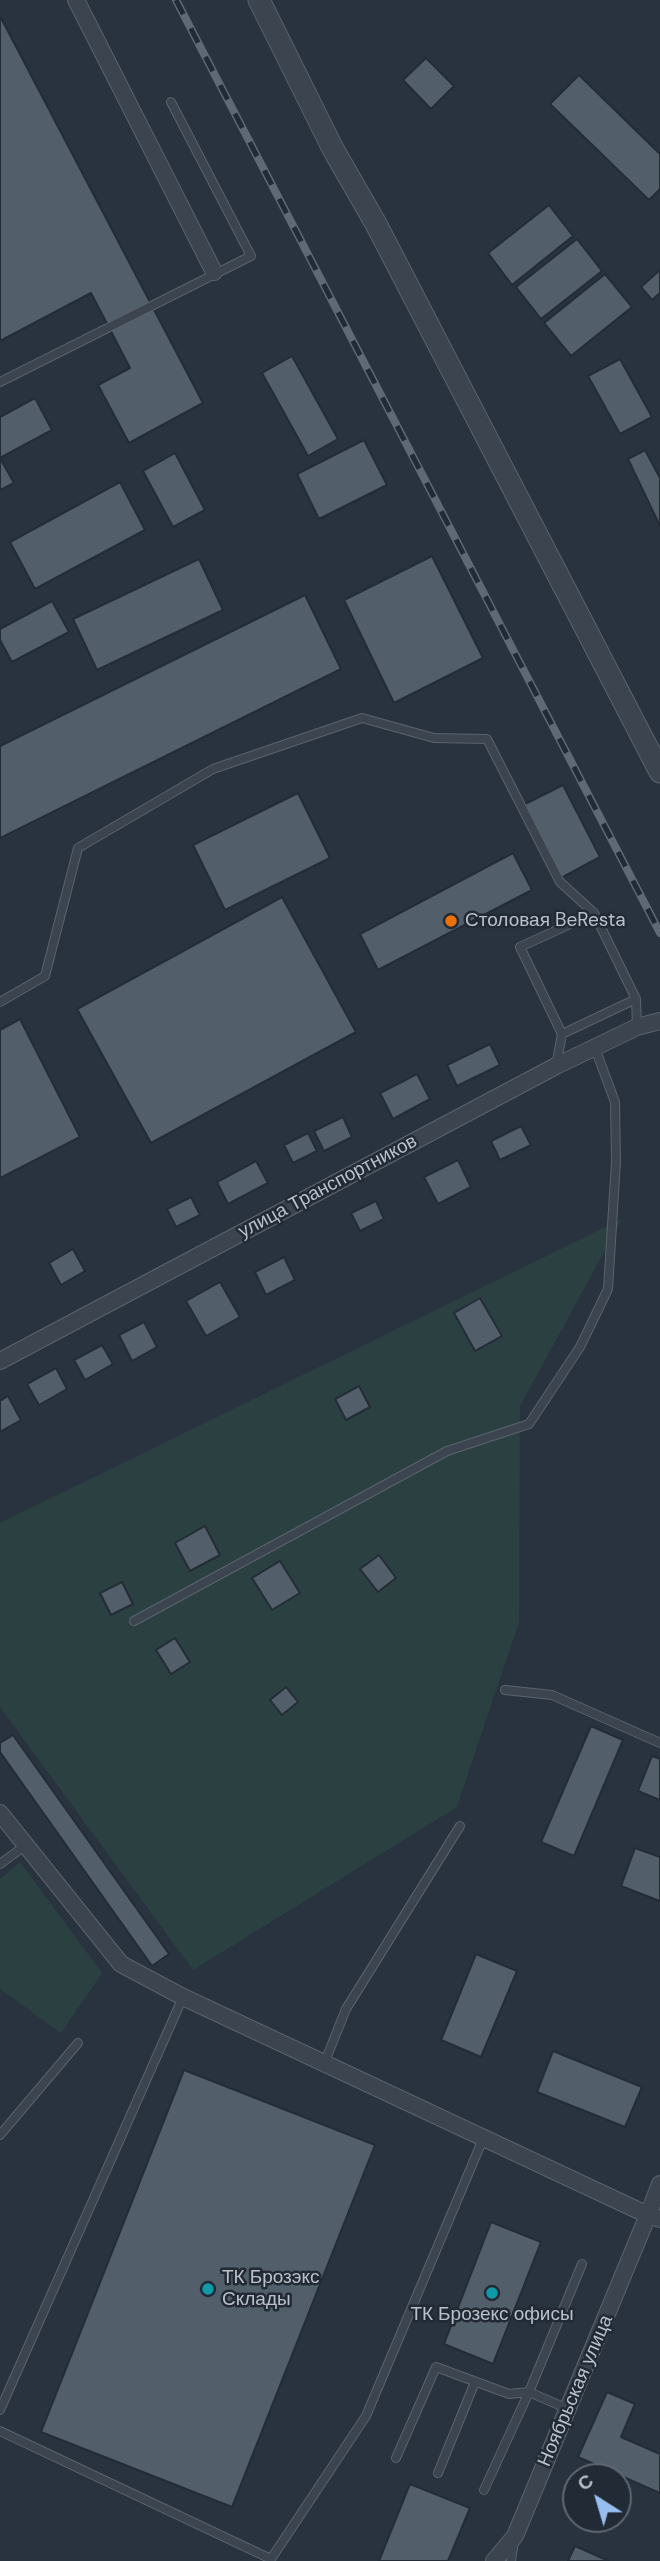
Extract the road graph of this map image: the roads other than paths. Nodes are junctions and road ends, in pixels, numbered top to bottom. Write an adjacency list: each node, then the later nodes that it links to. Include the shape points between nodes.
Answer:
1 (76, 0): 4 (street)
2 (259, 0): 6 (street)
3 (171, 102): 4 (lane, via 251,256)
4 (214, 272): 5 (lane)
5 (0, 382)
6 (660, 772)
7 (594, 913): 8 (lane); 9 (lane, via 560,883 487,739 434,738 362,718 213,769 78,848 45,976); 12 (lane, via 520,947)
8 (636, 999): 11 (lane); 12 (lane)
9 (0, 1002)
10 (660, 1021): 11 (street, улица Транспортников)
11 (637, 1027): 13 (street, улица Транспортников)
12 (562, 1034): 14 (lane)
13 (595, 1047): 14 (street, улица Транспортников); 16 (lane, via 615,1102 608,1289 580,1347 530,1424 447,1451)
14 (556, 1066): 15 (street, улица Транспортников)
15 (0, 1361)
16 (134, 1621)
17 (505, 1690): 18 (lane, via 552,1695)
18 (660, 1743)
19 (0, 1813): 21 (street)
20 (460, 1825): 25 (lane, via 346,2009)
21 (28, 1844): 22 (lane); 23 (street, via 121,1964)
22 (0, 1864)
23 (183, 1997): 25 (street); 34 (lane)
24 (78, 2043): 26 (lane)
25 (324, 2064): 27 (street)
26 (0, 2135)
27 (483, 2138): 29 (street); 35 (lane, via 366,2416 271,2559)
28 (660, 2184): 29 (street, Ноябрьская улица)
29 (654, 2217): 33 (street, Ноябрьская улица)
30 (582, 2264): 32 (lane)
31 (475, 2382): 32 (lane, via 509,2394); 36 (lane, via 436,2367); 37 (lane)
32 (529, 2392): 33 (lane); 38 (lane)
33 (568, 2409): 39 (street, Ноябрьская улица)
34 (0, 2410)
35 (0, 2431)
36 (396, 2458)
37 (438, 2473)
38 (484, 2490)
39 (515, 2536): 40 (street, Ноябрьская улица); 41 (lane)
40 (494, 2561)
41 (511, 2561)

